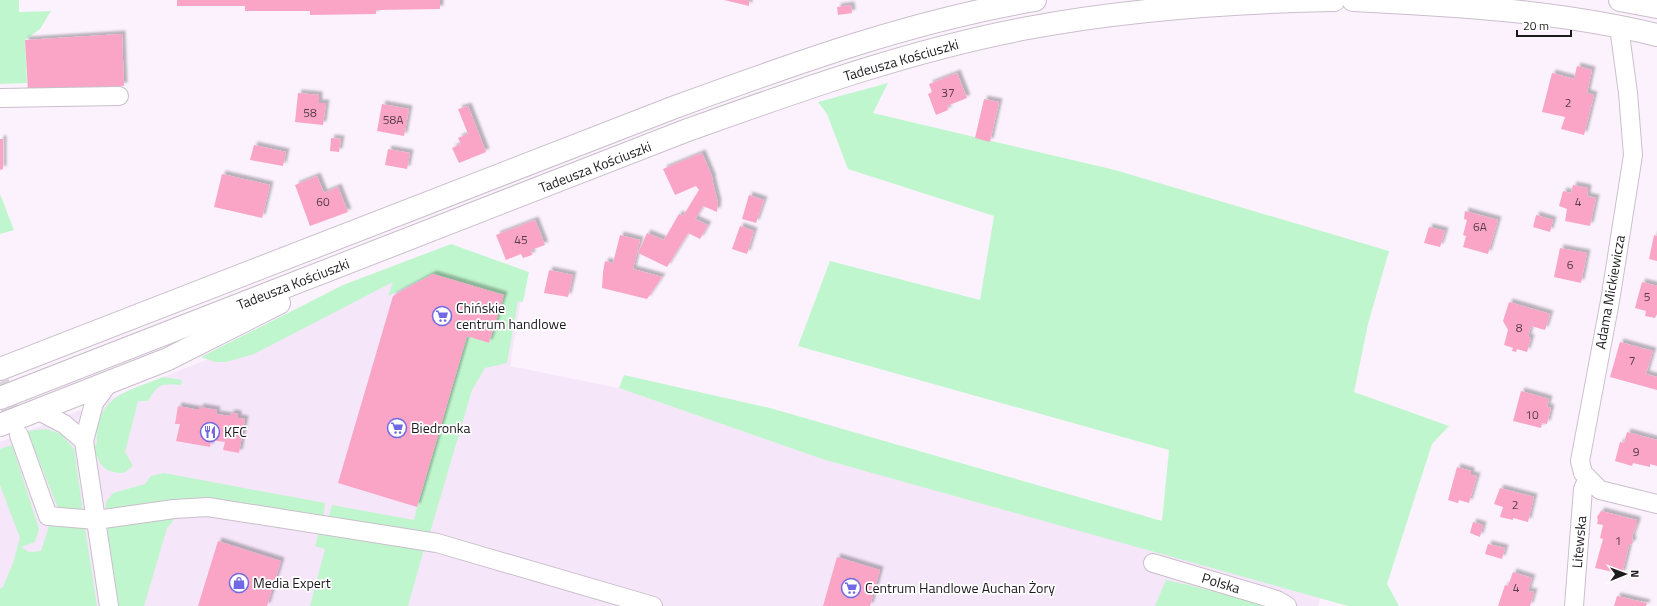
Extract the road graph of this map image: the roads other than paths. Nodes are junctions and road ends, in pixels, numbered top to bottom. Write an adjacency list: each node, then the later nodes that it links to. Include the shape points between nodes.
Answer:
1 (1035, 0): 11 (main road, Tadeusza Kościuszki, via 954,17 872,39 775,70)
2 (1334, 0): 10 (main road, Tadeusza Kościuszki, via 1146,10 1027,28 958,44 869,68 685,131)
3 (1353, 0): 6 (main road, via 1503,10)
4 (1620, 0): 5 (main road)
5 (1657, 7)
6 (1618, 27): 7 (main road); 18 (street, Adama Mickiewicza, via 1628,93 1633,155 1610,301 1580,461 1583,474)
7 (1657, 35)
8 (118, 96): 9 (street)
9 (0, 98)
10 (336, 267): 12 (main road, via 281,302 168,359); 13 (main road, Tadeusza Kościuszki)
11 (0, 369)
12 (111, 380): 14 (main road); 17 (street, via 94,403)
13 (0, 398)
14 (37, 410): 15 (main road); 17 (street, via 64,424)
15 (0, 425)
16 (19, 435): 20 (street, via 48,516)
17 (84, 441): 20 (street)
18 (1588, 478): 19 (street, Adama Mickiewicza, via 1600,490); 25 (street, Litewska, via 1583,489)
19 (1657, 504)
20 (96, 520): 22 (street); 23 (street, via 174,509 208,508 437,543)
21 (1153, 563): 24 (street, Polska, via 1277,600)
22 (109, 606)
23 (653, 606)
24 (1287, 606)
25 (1574, 606)

